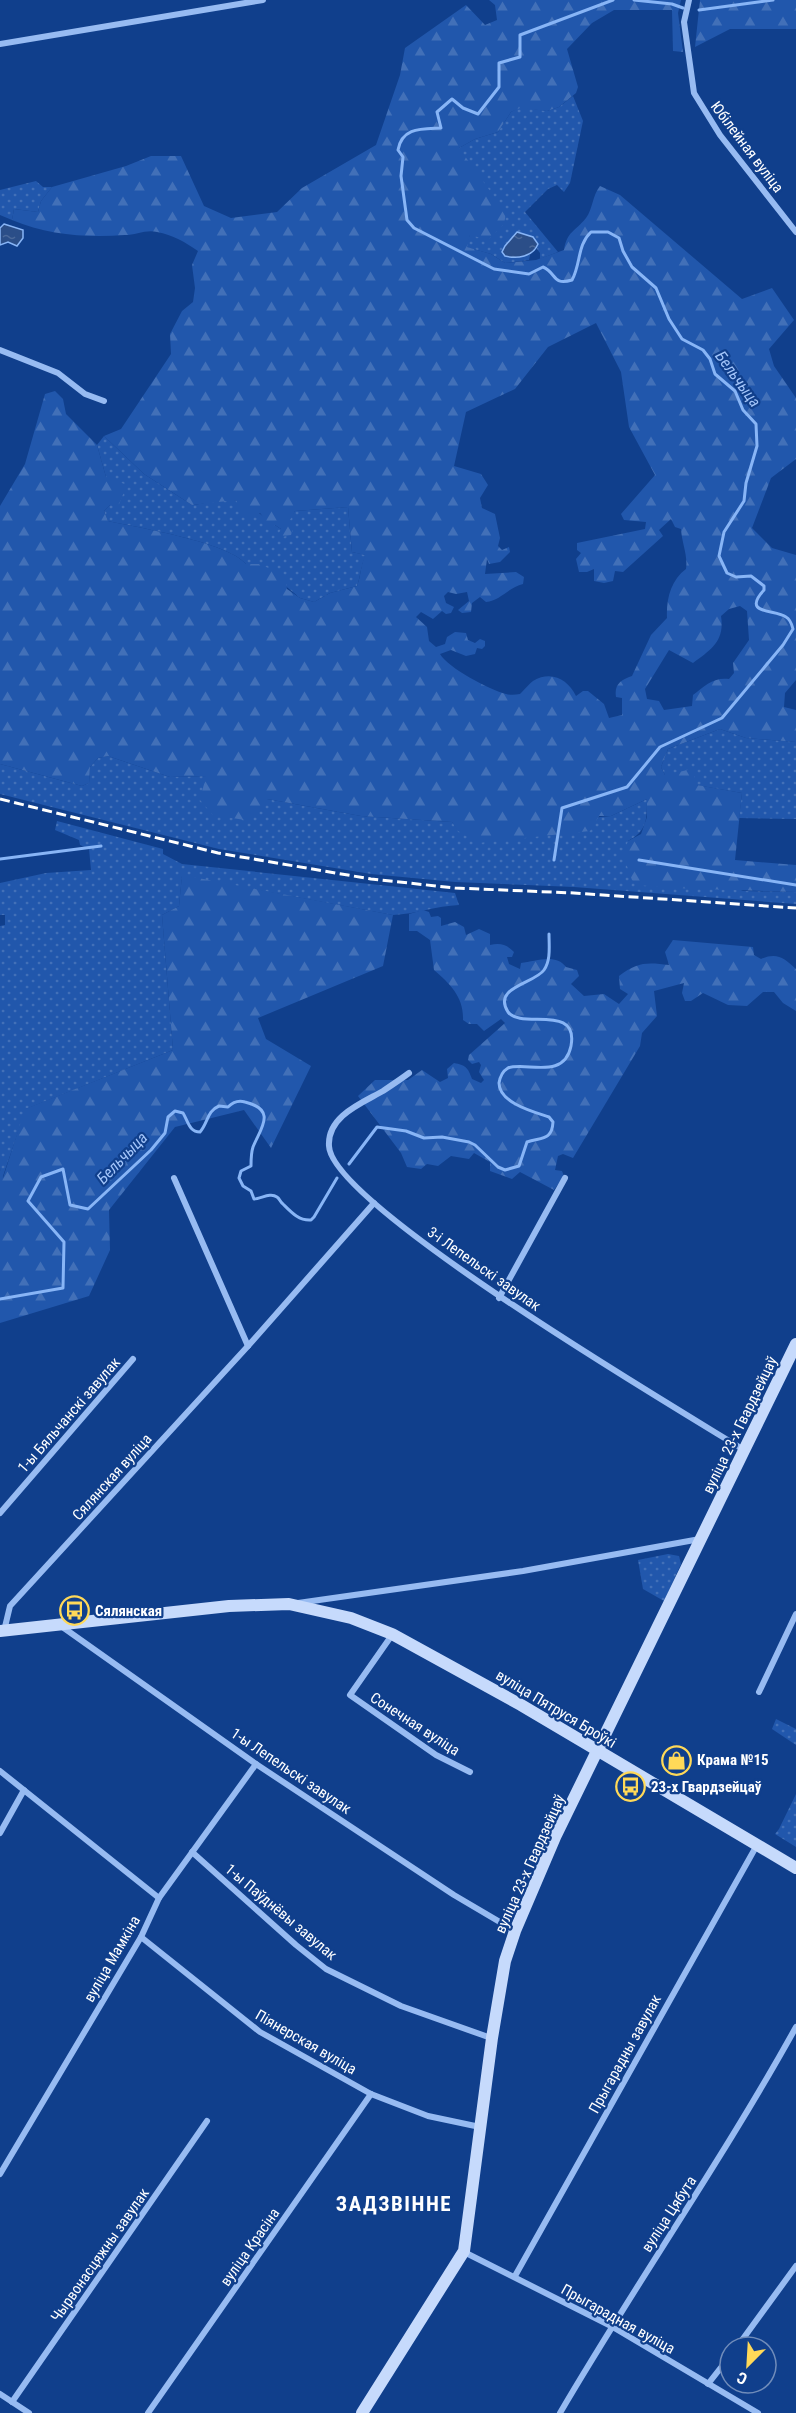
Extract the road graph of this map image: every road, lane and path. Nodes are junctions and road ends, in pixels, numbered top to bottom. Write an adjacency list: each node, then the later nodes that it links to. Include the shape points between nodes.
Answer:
1 (263, 0): 3 (street)
2 (689, 0): 4 (street, Юбілейная вуліца, via 684,22 694,93 720,135)
3 (0, 44)
4 (796, 232)
5 (0, 350): 6 (street, via 58,373 85,394)
6 (104, 401)
7 (409, 1073): 10 (street, 3-і Лепельскі завулак, via 342,1116 330,1134 328,1146 336,1164)
8 (174, 1178): 13 (street)
9 (565, 1178): 11 (street)
10 (374, 1203): 11 (street, 3-і Лепельскі завулак); 13 (street, Сялянская вуліца)
11 (500, 1298): 16 (street, 3-і Лепельскі завулак)
12 (796, 1344): 15 (street, вуліца 23-х Гвардзейцаў)
13 (248, 1346): 22 (street, Сялянская вуліца, via 10,1606)
14 (133, 1359): 17 (street, 1-ы Бяльчанскі завулак)
15 (792, 1364): 16 (street, вуліца 23-х Гвардзейцаў)
16 (744, 1450): 18 (street, вуліца 23-х Гвардзейцаў)
17 (0, 1513)
18 (702, 1539): 19 (street, вуліца Пятруся Броўкі, via 523,1571); 25 (street, вуліца 23-х Гвардзейцаў)
19 (289, 1604): 21 (street, вуліца Пятруся Броўкі, via 229,1606); 23 (street, вуліца Пятруся Броўкі, via 351,1618)
20 (796, 1614): 24 (street)
21 (58, 1624): 22 (street, вуліца Пятруся Броўкі); 26 (street, 1-ы Лепельскі завулак)
22 (2, 1631)
23 (392, 1634): 25 (street, вуліца Пятруся Броўкі); 28 (street, Сонечная вуліца, via 350,1695 436,1755)
24 (759, 1692)
25 (598, 1750): 31 (street, вуліца Пятруся Броўкі); 35 (street, вуліца 23-х Гвардзейцаў)
26 (256, 1764): 32 (street, вуліца Мамкіна); 35 (street, 1-ы Лепельскі завулак, via 454,1895)
27 (0, 1771): 29 (street)
28 (470, 1772)
29 (24, 1790): 30 (street); 34 (street)
30 (0, 1833)
31 (757, 1845): 33 (street, вуліца Пятруся Броўкі); 45 (street, Прыгарадны завулак)
32 (192, 1852): 34 (street, вуліца Мамкіна); 38 (street, 1-ы Паўднёвы завулак, via 326,1969 401,2006)
33 (796, 1868)
34 (159, 1898): 36 (street, вуліца Мамкіна)
35 (515, 1930): 38 (street, вуліца 23-х Гвардзейцаў, via 505,1961)
36 (141, 1937): 39 (street, Піянерская вуліца, via 260,2032); 42 (street, вуліца Мамкіна)
37 (796, 2027): 46 (street, вуліца Цябута, via 759,2095)
38 (492, 2038): 41 (street, вуліца 23-х Гвардзейцаў)
39 (371, 2094): 41 (street, Піянерская вуліца, via 428,2116); 53 (street, вуліца Красіна)
40 (207, 2121): 51 (street, Чырвонасцяжны завулак)
41 (481, 2127): 43 (street, вуліца 23-х Гвардзейцаў)
42 (0, 2174)
43 (464, 2251): 45 (street, Прыгарадная вуліца); 54 (street, вуліца 23-х Гвардзейцаў)
44 (796, 2266): 47 (street)
45 (515, 2276): 46 (street, Прыгарадная вуліца)
46 (611, 2326): 49 (street, Прыгарадная вуліца); 55 (street, вуліца Цябута)
47 (746, 2335)
48 (718, 2371): 49 (street)
49 (708, 2384): 56 (street, Прыгарадная вуліца)
50 (0, 2394): 51 (street)
51 (12, 2402): 52 (street)
52 (29, 2413)
53 (148, 2413)
54 (362, 2413)
55 (560, 2413)
56 (758, 2413)

